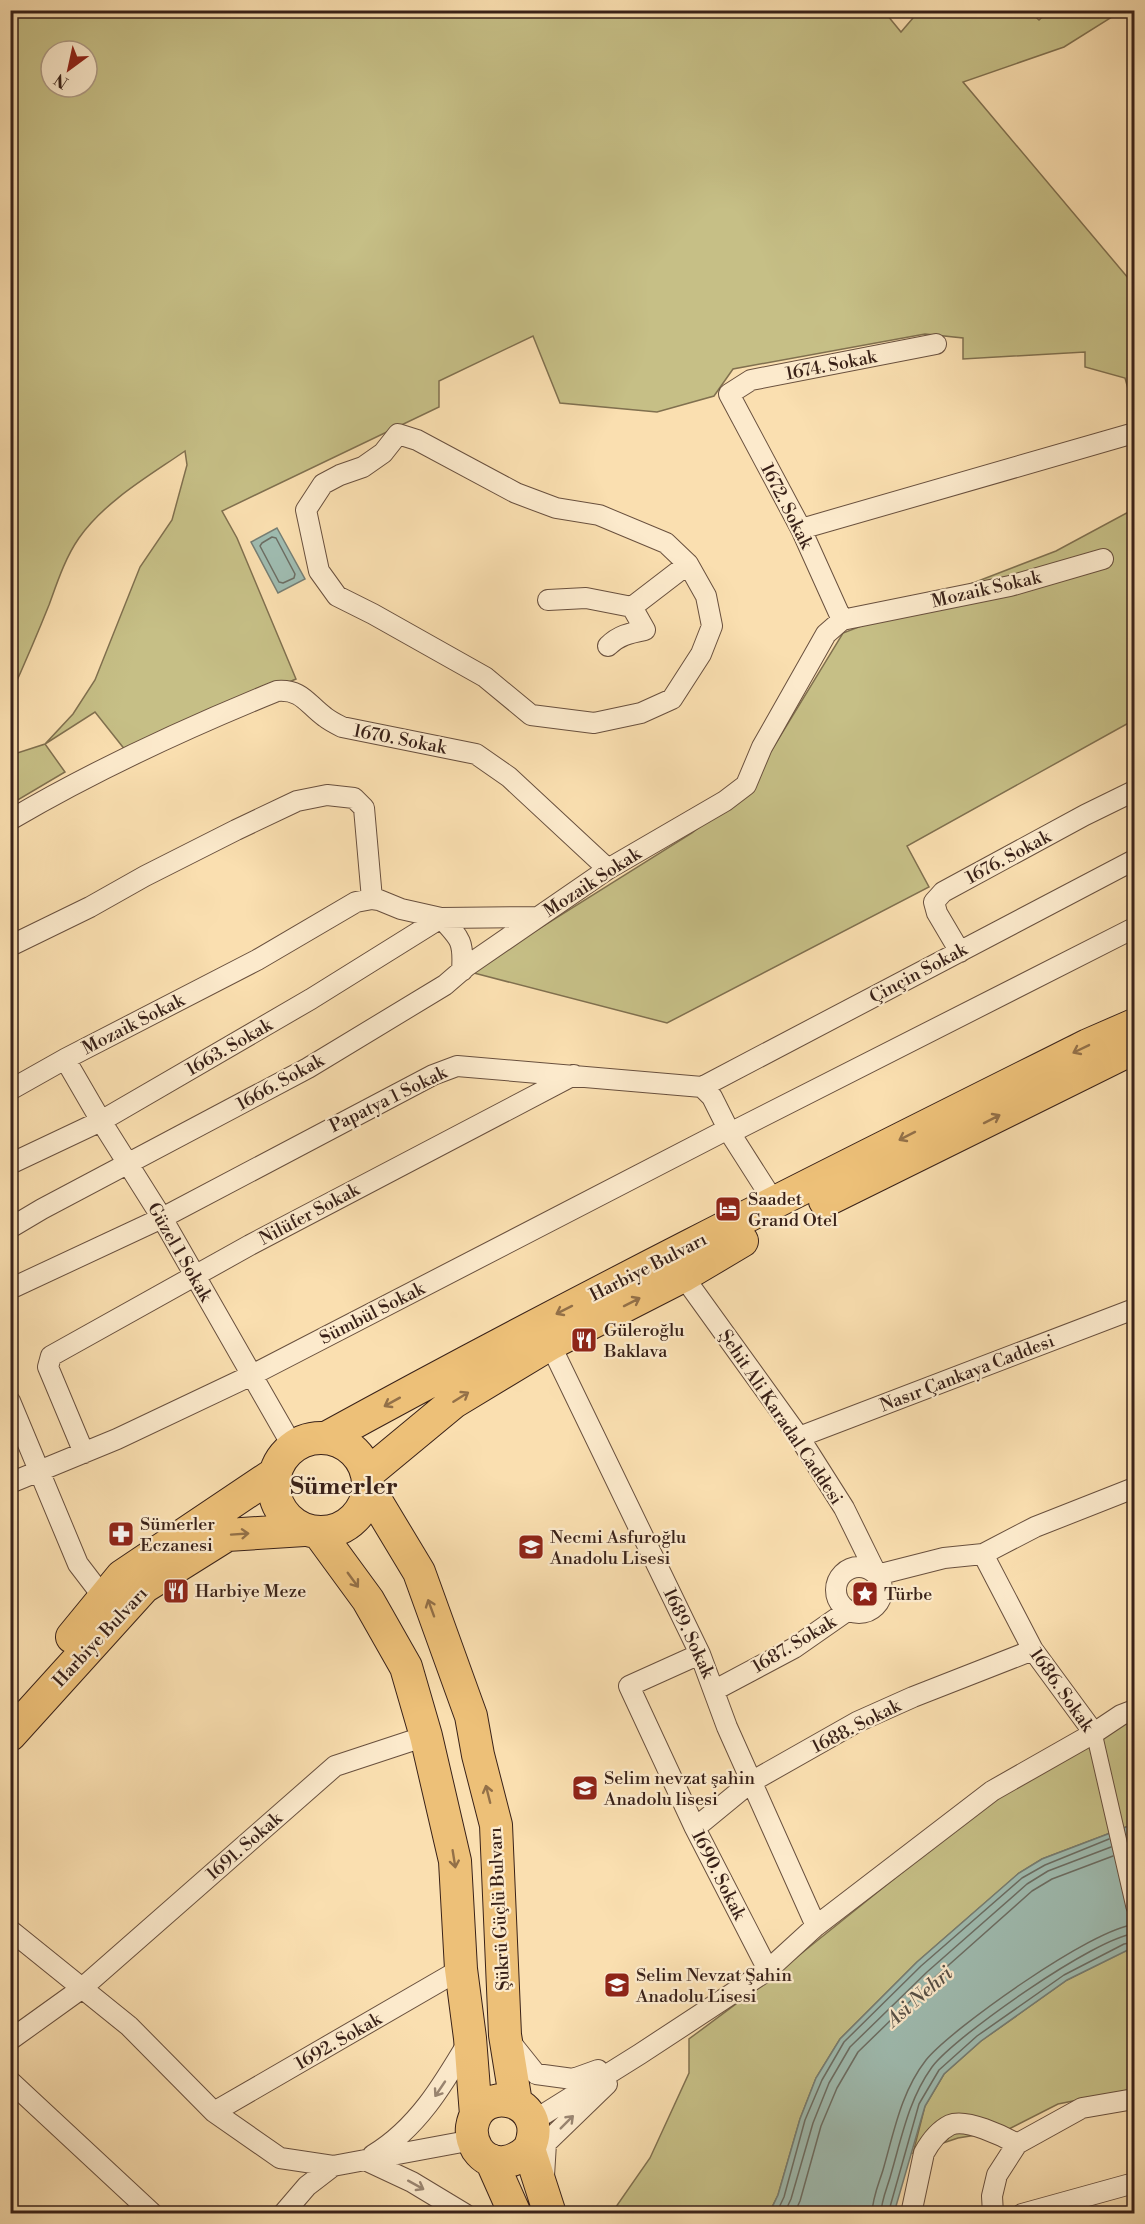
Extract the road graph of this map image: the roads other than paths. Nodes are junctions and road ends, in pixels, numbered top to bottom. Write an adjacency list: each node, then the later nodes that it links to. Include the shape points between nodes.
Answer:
1 (936, 344): 2 (street, 1674. Sokak, via 751,380)
2 (729, 394): 4 (street, 1672. Sokak)
3 (1134, 433): 4 (street)
4 (801, 529): 9 (street, 1672. Sokak)
5 (1103, 559): 9 (street, Mozaik Sokak, via 1010,586)
6 (688, 564): 6 (street, via 706,596 712,626 701,654 672,699 641,713 594,723 531,715 485,677 337,596 319,571 306,510 323,484 363,467 383,453 398,434 417,440 516,493 556,508 599,515 666,543); 8 (street)
7 (548, 600): 8 (street, via 586,598)
8 (632, 607): 10 (street, via 645,630 616,638)
9 (842, 620): 14 (street, Mozaik Sokak, via 826,634 762,747 746,785)
10 (608, 646)
11 (1134, 791): 20 (street, 1676. Sokak, via 943,892 934,902 937,914)
12 (10, 820): 14 (street, 1670. Sokak, via 158,744 236,708 285,691 296,693 342,727 476,754 509,777)
13 (1134, 860): 20 (street, Çinçin Sokak)
14 (608, 868): 16 (street, Mozaik Sokak)
15 (372, 899): 17 (street, Mozaik Sokak); 19 (street, via 362,804 349,796 319,796 264,816); 24 (street, Mozaik Sokak, via 356,902 257,960)
16 (538, 917): 17 (street, Mozaik Sokak); 21 (street, 1666. Sokak)
17 (441, 918): 21 (street, via 464,947); 28 (street, 1663. Sokak)
18 (1134, 928): 29 (street, Sümbül Sokak)
19 (10, 946)
20 (960, 952): 26 (street, Çinçin Sokak)
21 (462, 971): 31 (street, 1666. Sokak, via 308,1068)
22 (1134, 1025): 32 (main road, Harbiye Bulvarı, one-way to 32)
23 (1134, 1048): 36 (main road, Harbiye Bulvarı, one-way to 23, via 730,1247)
24 (65, 1059): 27 (street, Mozaik Sokak); 28 (street, Güzel 1 Sokak)
25 (574, 1075): 26 (street, Papatya 1 Sokak); 33 (street, Papatya 1 Sokak, via 457,1066 412,1085); 35 (street, Nilüfer Sokak)
26 (702, 1087): 29 (street, via 712,1097)
27 (10, 1090)
28 (101, 1121): 30 (street, 1663. Sokak); 31 (street, Güzel 1 Sokak)
29 (729, 1131): 32 (street); 40 (street, Sümbül Sokak)
30 (10, 1164)
31 (128, 1165): 33 (street, Güzel 1 Sokak); 34 (street, 1666. Sokak)
32 (774, 1202): 43 (main road, Harbiye Bulvarı, one-way to 43, via 478,1354)
33 (162, 1218): 35 (street, Güzel 1 Sokak); 37 (street, Papatya 1 Sokak)
34 (10, 1228)
35 (195, 1275): 40 (street, Güzel 1 Sokak); 45 (street, Nilüfer Sokak, via 51,1356 48,1367)
36 (683, 1276): 39 (main road, Harbiye Bulvarı, one-way to 36); 42 (street, Şehit Ali Karadal Caddesi)
37 (10, 1289)
38 (1134, 1309): 42 (street, Nasır Çankaya Caddesi)
39 (550, 1344): 48 (main road, Harbiye Bulvarı, one-way to 39, via 454,1402); 57 (street, 1689. Sokak)
40 (252, 1375): 44 (street, Güzel 1 Sokak); 45 (street, Sümbül Sokak)
41 (10, 1401): 46 (street)
42 (799, 1437): 53 (street, Şehit Ali Karadal Caddesi, via 844,1508)
43 (326, 1438): 44 (main road, Harbiye Bulvarı); 48 (main road, via 352,1450 362,1461)
44 (292, 1447): 47 (main road, Harbiye Bulvarı)
45 (84, 1453): 46 (street, Sümbül Sokak)
46 (40, 1472): 49 (street, Sümbül Sokak); 54 (street, via 78,1564)
47 (274, 1474): 51 (main road, via 273,1488 279,1507 292,1523); 54 (main road, Harbiye Bulvarı, via 122,1576)
48 (368, 1481): 51 (main road, Harbiye Bulvarı, via 365,1503 358,1516 333,1532); 71 (main road, Şükrü Güçlü Bulvarı, one-way to 48, via 496,1825 471,1716 419,1572)
49 (10, 1483)
50 (1134, 1488): 52 (street, via 1035,1527)
51 (311, 1532): 60 (main road, Harbiye Bulvarı, one-way to 51, via 144,1587 227,1535); 62 (main road, one-way to 62, via 368,1600 406,1667)
52 (982, 1554): 53 (street, via 944,1558); 56 (street, 1686. Sokak)
53 (877, 1575): 55 (street, 1687. Sokak, via 882,1588 875,1608 861,1614); 55 (street, via 854,1567 840,1576 835,1591)
54 (104, 1598): 60 (main road, Harbiye Bulvarı)
55 (848, 1611): 58 (street, 1687. Sokak, via 794,1648)
56 (1033, 1650): 61 (street, 1686. Sokak); 63 (street, 1688. Sokak, via 857,1722)
57 (700, 1654): 58 (street, 1689. Sokak); 64 (street, 1690. Sokak, via 629,1686)
58 (715, 1690): 63 (street, 1689. Sokak)
59 (1134, 1710): 61 (street, via 1121,1714)
60 (11, 1717)
61 (1094, 1733): 65 (street, 1686. Sokak); 66 (street, via 992,1791)
62 (426, 1736): 68 (main road, one-way to 68, via 455,1861); 70 (street, 1691. Sokak, via 335,1766)
63 (751, 1782): 64 (street, 1688. Sokak); 66 (street, 1689. Sokak)
64 (695, 1828): 69 (street, 1690. Sokak)
65 (1134, 1907)
66 (816, 1926): 69 (street)
67 (15, 1942): 70 (street)
68 (461, 1970): 72 (main road); 77 (street, 1692. Sokak)
69 (768, 1970): 74 (street)
70 (81, 1989): 73 (street, 1691. Sokak); 77 (street, via 129,2026)
71 (505, 2035): 74 (street, via 536,2074 573,2079); 78 (main road, Şükrü Güçlü Bulvarı)
72 (470, 2038): 79 (main road); 81 (street, one-way to 81, via 440,2090 411,2125 389,2146)
73 (10, 2040)
74 (640, 2054): 78 (street); 88 (street, one-way to 74, via 544,2176 546,2143)
75 (10, 2081): 84 (street)
76 (1134, 2099): 80 (street, via 1082,2108)
77 (214, 2112): 82 (street, via 280,2158)
78 (526, 2124): 79 (main road, via 507,2100 490,2103); 79 (main road, via 522,2157 512,2162 501,2163); 88 (main road, Şükrü Güçlü Bulvarı)
79 (480, 2139): 81 (street); 87 (main road)
80 (1017, 2144): 89 (street, via 1002,2135 952,2124 924,2153); 90 (street, via 997,2175)
81 (366, 2160): 82 (street); 86 (street, one-way to 86)
82 (333, 2166): 85 (street)
83 (1134, 2183): 91 (street)
84 (153, 2214)
85 (282, 2214)
86 (465, 2214)
87 (514, 2214)
88 (550, 2214)
89 (911, 2214)
90 (993, 2214)
91 (1022, 2214)

